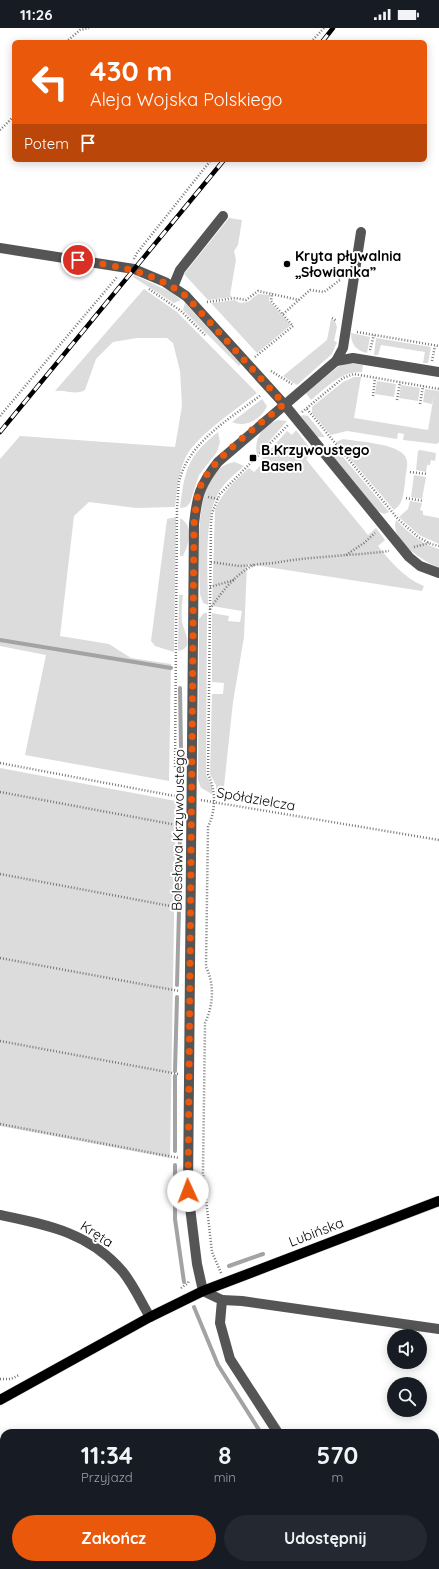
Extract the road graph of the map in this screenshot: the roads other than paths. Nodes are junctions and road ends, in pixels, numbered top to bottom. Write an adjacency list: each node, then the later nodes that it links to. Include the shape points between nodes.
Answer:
1 (223, 216): 4 (street, via 180,270)
2 (361, 232): 5 (street, via 343,348)
3 (0, 248): 4 (street, via 134,269)
4 (173, 287): 7 (street, via 186,296)
5 (336, 361): 6 (street, via 353,358); 7 (street, Bolesława Krzywoustego)
6 (439, 372)
7 (284, 404): 8 (street, via 402,549 420,566); 11 (street, Bolesława Krzywoustego, via 218,462 204,480 197,501 194,524 193,799 187,1159 197,1264)
8 (439, 573)
9 (439, 1201): 11 (main road, Lubińska)
10 (0, 1215): 13 (street, Kręta, via 56,1228 88,1242 124,1273)
11 (203, 1291): 12 (street); 13 (main road, Lubińska)
12 (222, 1300): 14 (street); 16 (street, via 220,1322 230,1359)
13 (150, 1317): 15 (main road, Lubińska)
14 (439, 1329)
15 (0, 1400)
16 (275, 1429)

